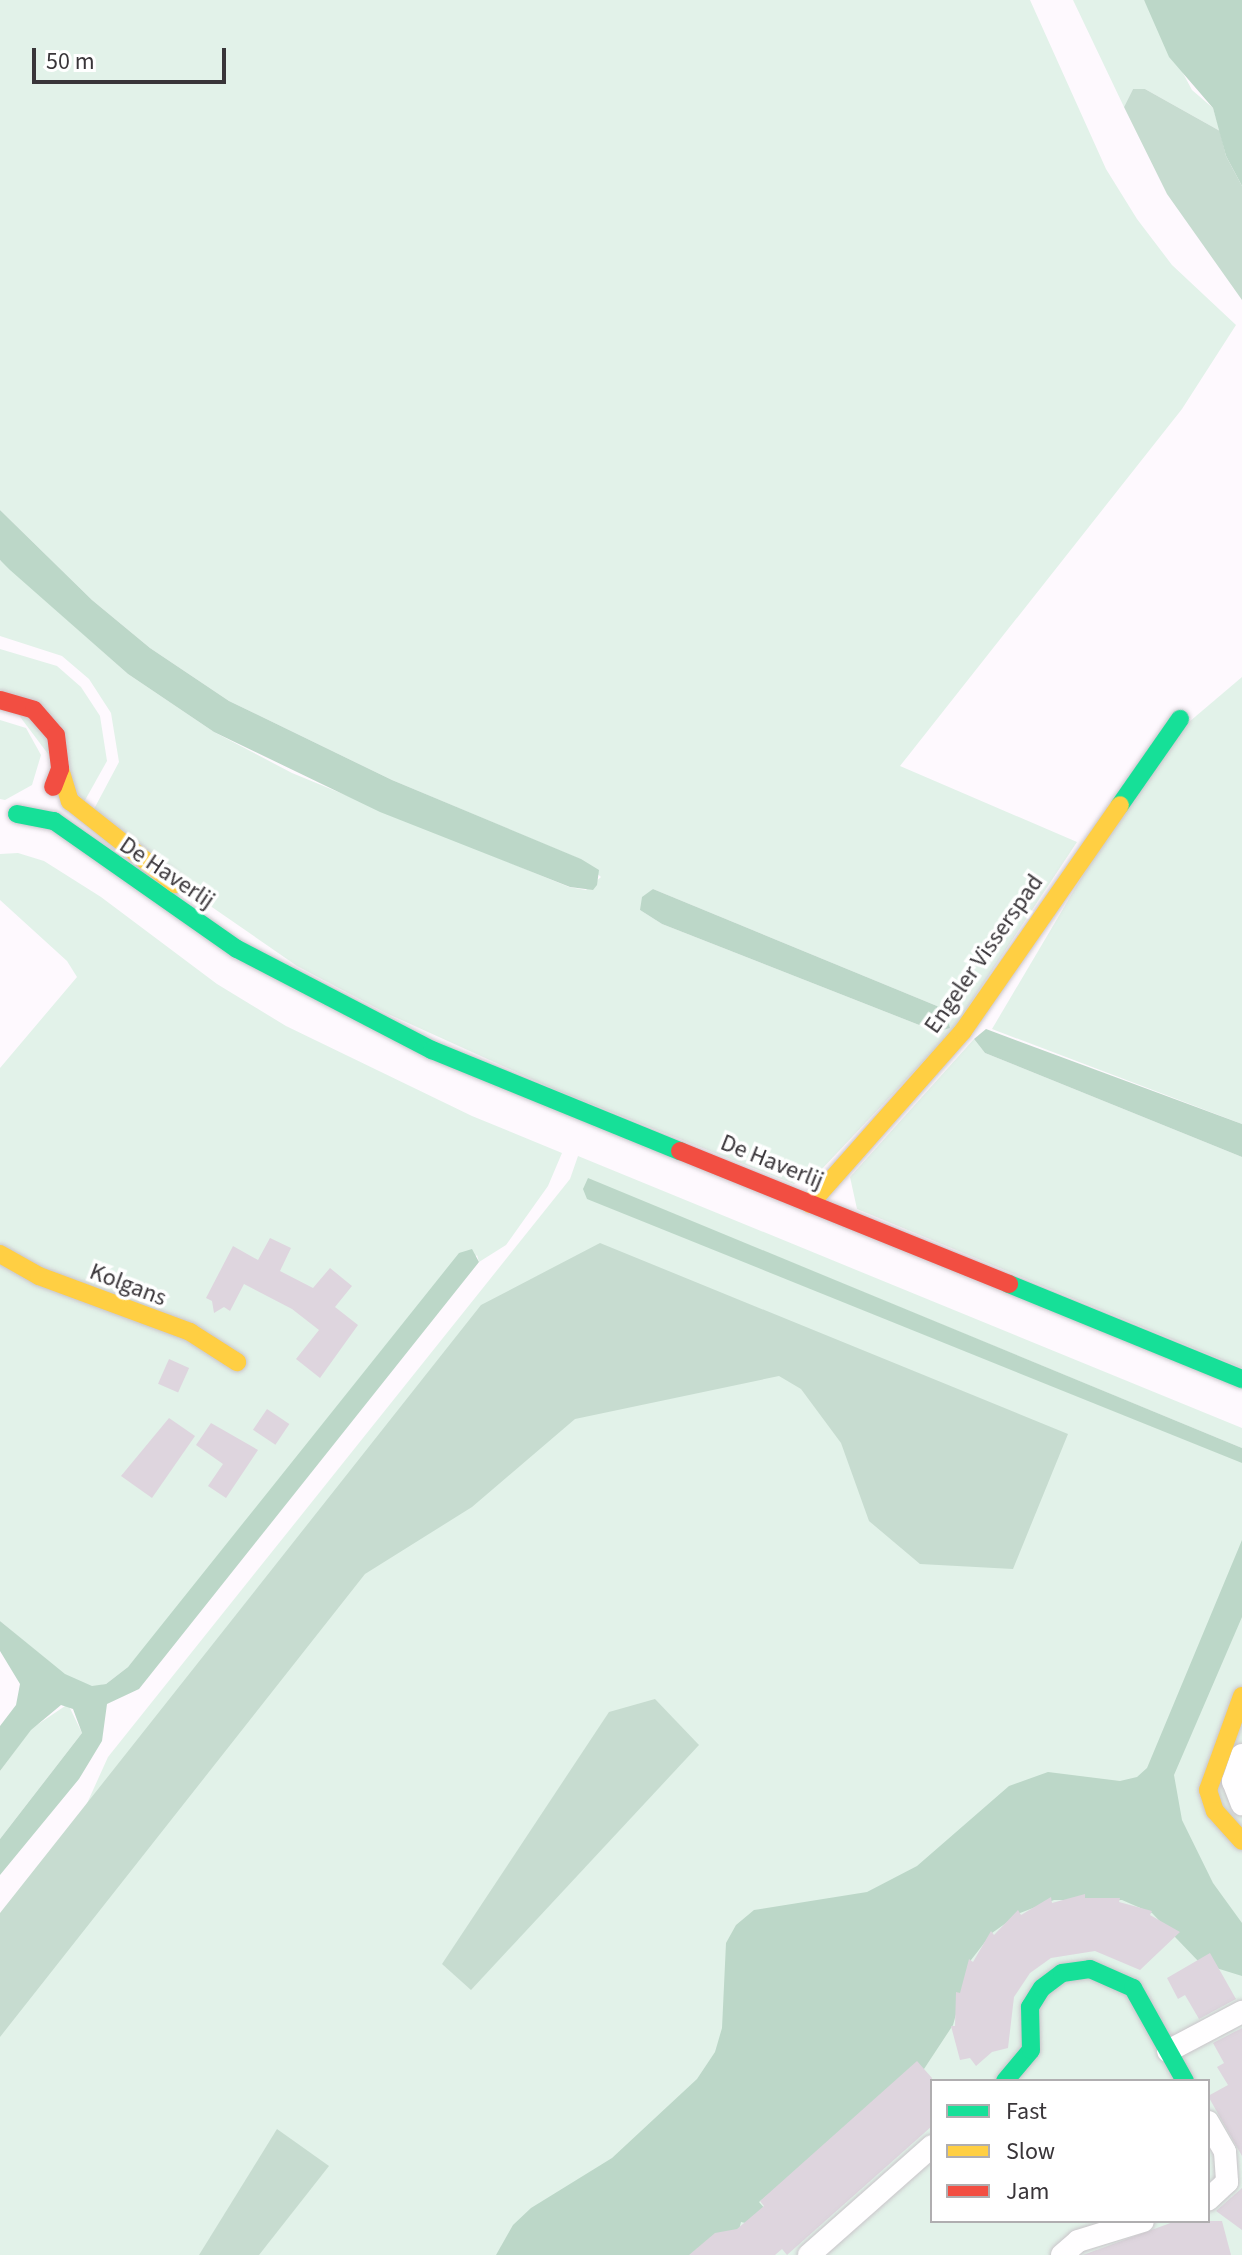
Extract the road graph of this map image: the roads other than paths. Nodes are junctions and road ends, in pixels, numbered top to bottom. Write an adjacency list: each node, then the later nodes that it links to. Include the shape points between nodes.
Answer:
1 (0, 700): 3 (street, De Haverlij, via 27,706 47,721 60,749)
2 (1180, 719): 6 (street, Engeler Visserspad, via 963,1031)
3 (60, 769): 4 (street, via 41,802); 5 (street, De Haverlij, via 62,787 77,807)
4 (9, 814): 5 (street, De Haverlij, via 54,821 237,949)
5 (291, 975): 6 (street, De Haverlij, via 432,1050)
6 (810, 1204): 9 (street, De Haverlij)
7 (0, 1254): 8 (street, Kolgans, via 39,1276 190,1332)
8 (237, 1362)
9 (1242, 1379)
10 (1242, 1696): 13 (street, via 1208,1790 1215,1811)
11 (1242, 1755): 12 (street, via 1233,1781)
12 (1242, 1804)
13 (1242, 1841)
14 (1242, 2012): 15 (street)
15 (1168, 2051): 16 (street, via 1133,1988 1090,1969 1062,1973 1042,1988 1030,2007 1031,2050); 17 (street)
16 (1007, 2079)
17 (1184, 2079)
18 (1210, 2126): 20 (street, via 1225,2152 1227,2182)
19 (930, 2148): 22 (street)
20 (1210, 2198)
21 (1136, 2223): 23 (street, via 1078,2241)
22 (809, 2255)
23 (1062, 2255)

